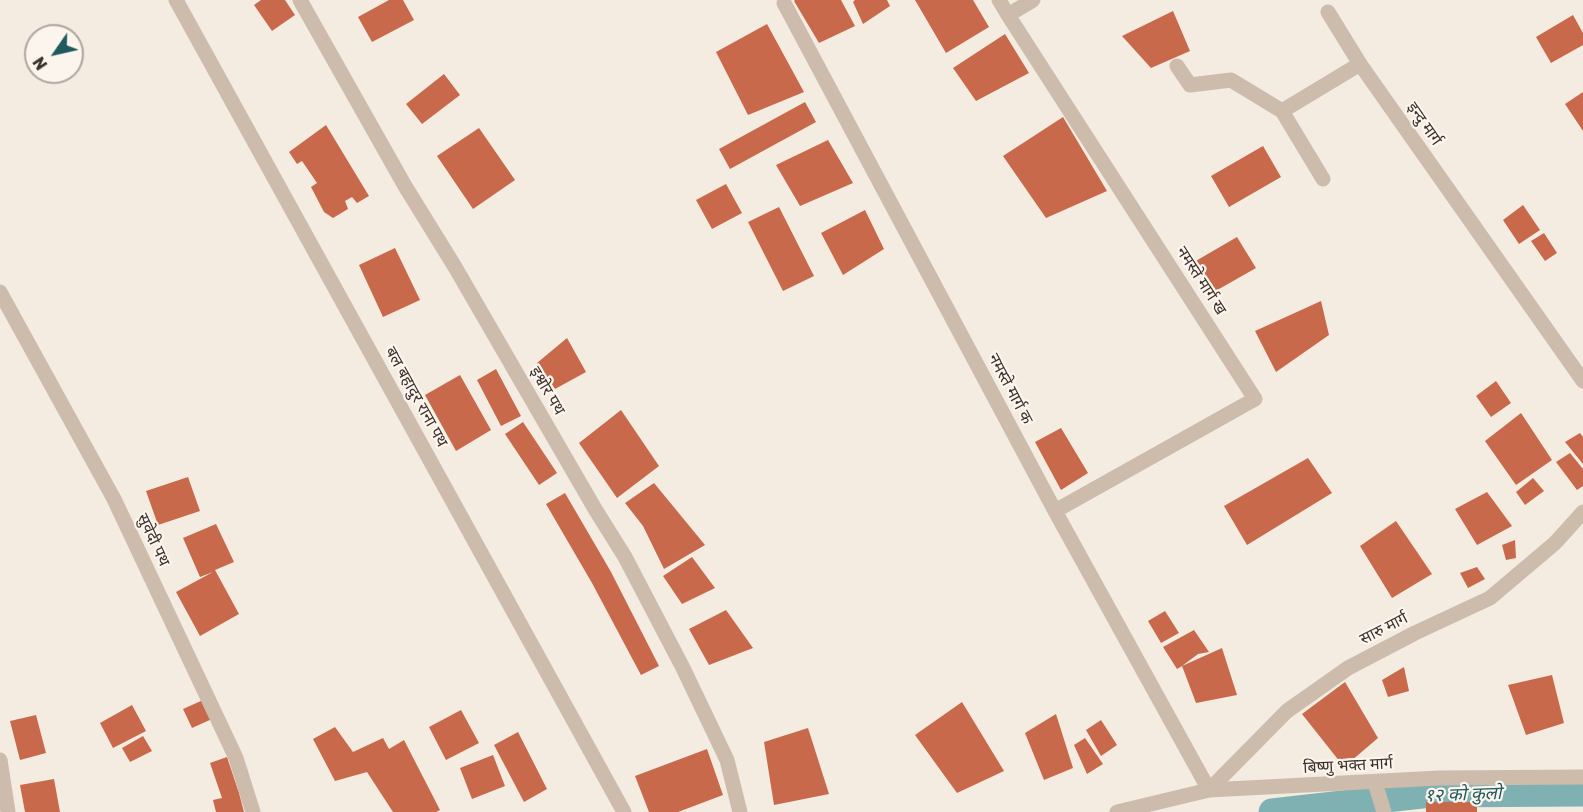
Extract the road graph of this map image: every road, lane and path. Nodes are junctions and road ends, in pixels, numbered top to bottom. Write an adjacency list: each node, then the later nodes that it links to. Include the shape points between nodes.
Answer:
1 (176, 0): 23 (street, बल बहादुर राना पथ)
2 (300, 0): 24 (street, इश्वोर पथ, via 405,186 625,557 727,760)
3 (999, 0): 7 (street)
4 (1034, 0): 7 (street)
5 (784, 3): 14 (street, नमस्ते मार्ग क)
6 (1328, 12): 8 (street, इन्दु मार्ग)
7 (1008, 15): 14 (street, नमस्ते मार्ग ख, via 1255,399)
8 (1360, 64): 10 (street); 13 (street, इन्दु मार्ग)
9 (1177, 66): 10 (street, via 1190,85 1231,80)
10 (1282, 111): 11 (street)
11 (1323, 179)
12 (0, 292): 22 (street, सुवेदी पथ, via 114,499 236,758)
13 (1583, 381)
14 (1055, 511): 19 (street, नमस्ते मार्ग क)
15 (1583, 512): 19 (street, सारु मार्ग, via 1555,543 1490,598 1348,668 1287,711)
16 (0, 760): 21 (street)
17 (1583, 777): 18 (street, बिष्णु भक्त मार्ग, via 1439,778)
18 (1377, 787): 19 (street, बिष्णु भक्त मार्ग); 20 (street)
19 (1209, 790): 25 (street, बिष्णु भक्त मार्ग)
20 (1383, 811)
21 (8, 812)
22 (253, 812)
23 (624, 812)
24 (740, 812)
25 (1117, 812)

